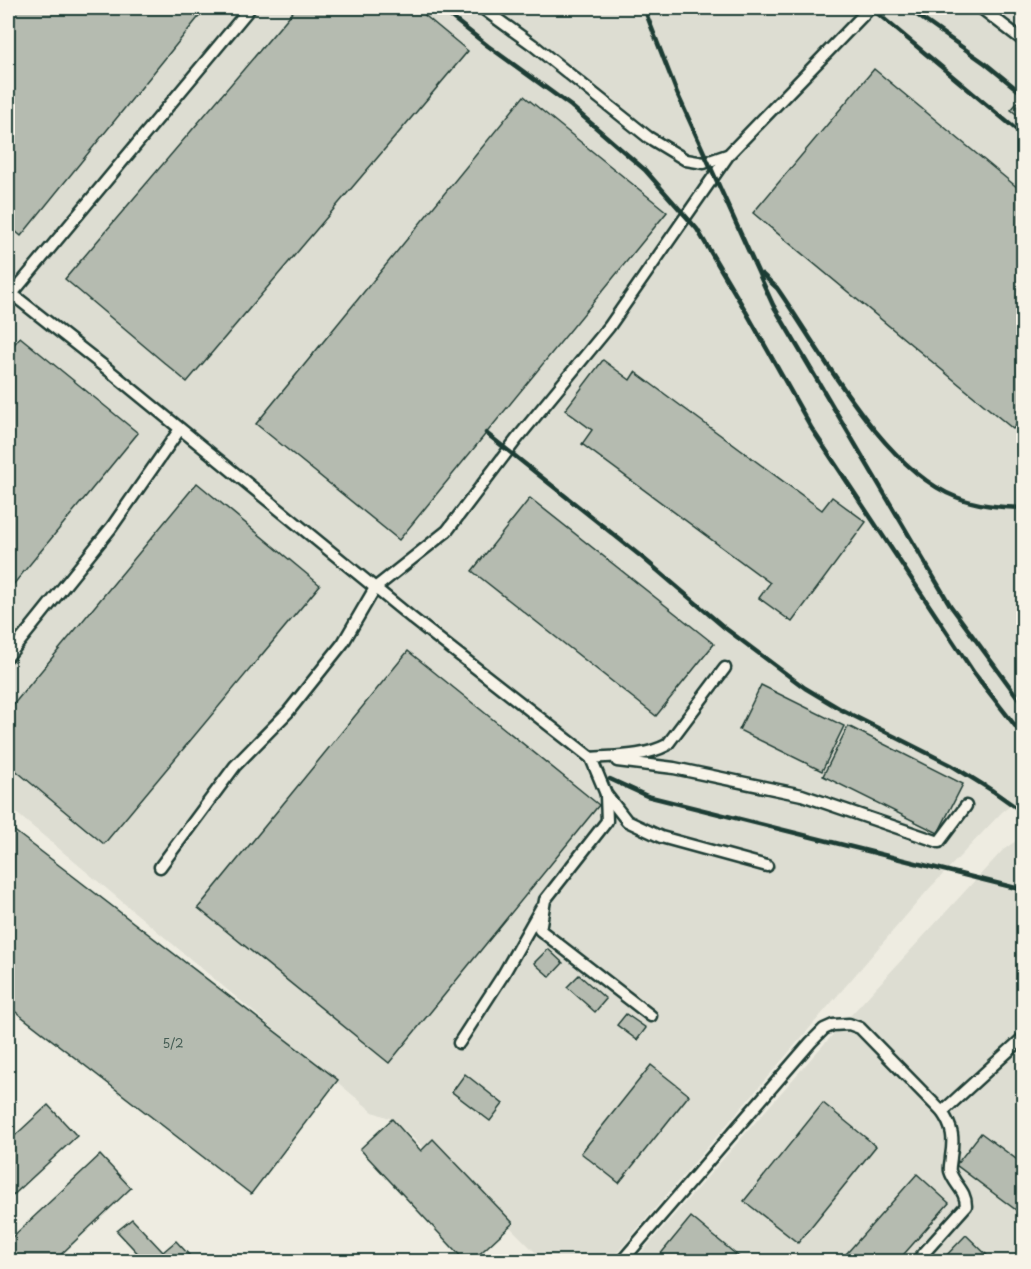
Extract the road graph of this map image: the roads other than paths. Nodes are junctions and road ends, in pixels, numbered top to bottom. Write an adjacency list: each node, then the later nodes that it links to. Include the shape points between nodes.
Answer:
1 (250, 8): 7 (lane)
2 (482, 8): 6 (lane, via 648,137 686,160 704,163)
3 (870, 8): 6 (lane)
4 (981, 8): 5 (lane)
5 (1023, 41)
6 (730, 153): 9 (lane, via 609,327 447,531)
7 (9, 294): 8 (lane)
8 (180, 429): 9 (lane); 10 (lane, via 111,528)
9 (375, 588): 12 (lane); 16 (lane, via 343,643 288,712 235,766)
10 (8, 656)
11 (725, 668): 12 (lane, via 667,745 641,754)
12 (591, 758): 13 (lane); 14 (lane, via 674,768 802,795 939,842)
13 (606, 794): 15 (lane, via 627,821 661,837); 17 (lane, via 608,821)
14 (966, 806)
15 (767, 866)
16 (160, 867)
17 (545, 900): 18 (lane, via 540,930); 20 (lane)
18 (651, 1016)
19 (1023, 1037): 21 (lane)
20 (459, 1043)
21 (942, 1112): 22 (lane, via 860,1028 841,1024 824,1029); 23 (lane, via 954,1135 950,1172 966,1198 966,1206)
22 (621, 1262)
23 (916, 1262)

